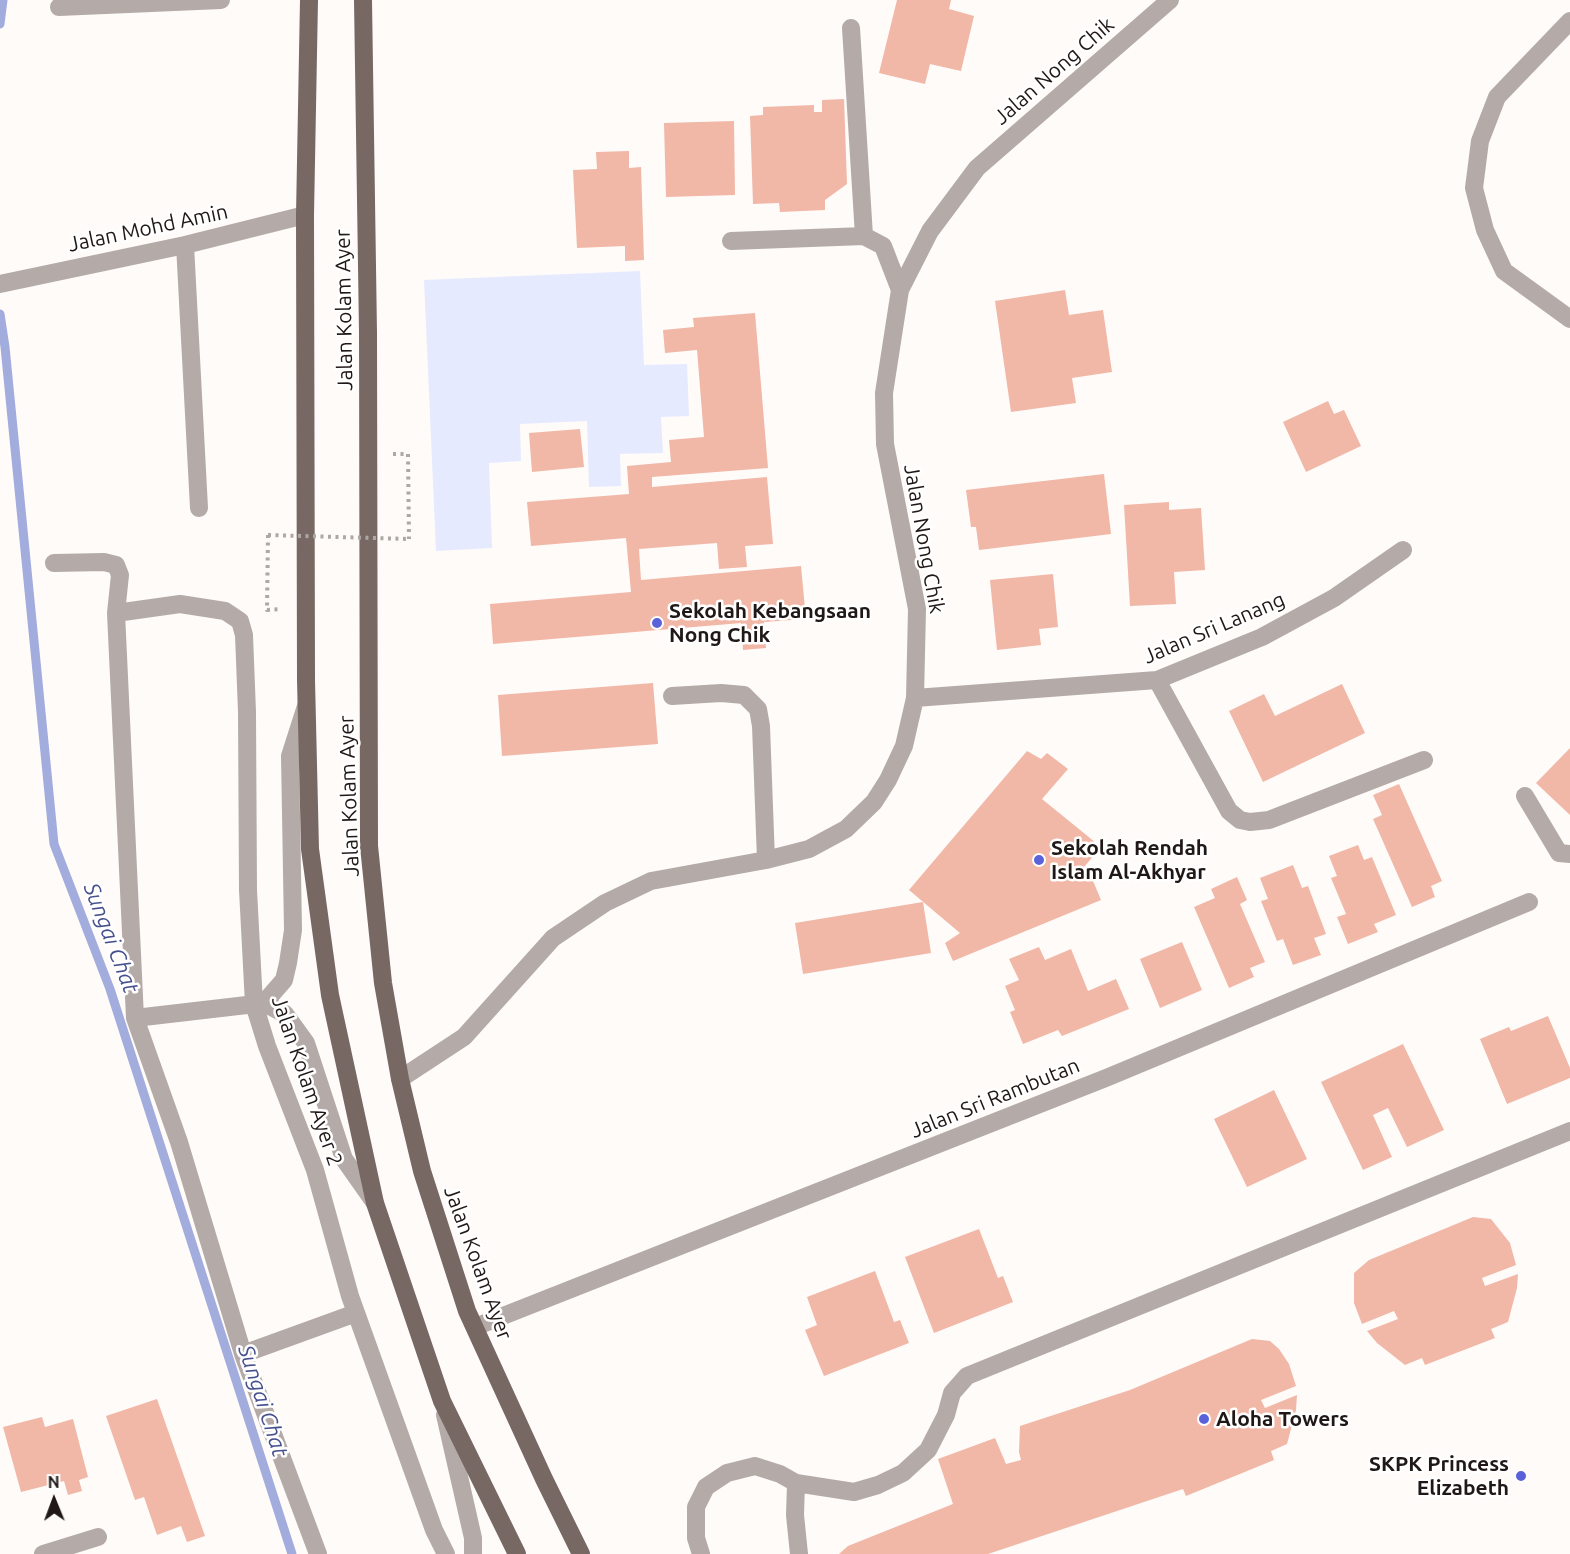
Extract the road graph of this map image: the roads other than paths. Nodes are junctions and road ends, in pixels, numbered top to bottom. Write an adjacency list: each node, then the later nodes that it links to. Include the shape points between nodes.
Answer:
1 (221, 0): 5 (street)
2 (309, 0): 8 (main road, Jalan Kolam Ayer)
3 (363, 0): 30 (main road, Jalan Kolam Ayer, via 369,846 383,983)
4 (1170, 0): 13 (street, Jalan Nong Chik, via 977,168 930,231)
5 (58, 8)
6 (1570, 21): 14 (street, via 1497,97 1480,141 1474,188 1485,230 1504,271)
7 (851, 28): 9 (street)
8 (305, 215): 11 (street, Jalan Mohd Amin); 22 (main road, Jalan Kolam Ayer)
9 (864, 236): 10 (street); 13 (street, via 883,246)
10 (731, 241)
11 (185, 245): 12 (street, Jalan Mohd Amin); 15 (street)
12 (0, 284)
13 (900, 290): 21 (street, Jalan Nong Chik, via 884,393 885,444 916,609)
14 (1570, 319)
15 (199, 508)
16 (1403, 550): 19 (street, Jalan Sri Lanang, via 1334,598 1262,637)
17 (54, 563): 18 (street, via 116,565 120,575)
18 (117, 613): 28 (street, Jalan Kolam Ayer 2, via 180,604 225,611 240,621 246,690 248,890); 29 (street)
19 (1157, 680): 21 (street, Jalan Sri Lanang); 23 (street, via 1229,811 1240,820 1284,816)
20 (672, 696): 26 (street, via 744,695 758,709)
21 (915, 698): 26 (street, Jalan Nong Chik, via 904,746 874,802 846,829 809,849)
22 (306, 703): 28 (street, via 290,756 293,930 288,963 284,980); 32 (main road, Jalan Kolam Ayer, via 312,860 330,995)
23 (1424, 760)
24 (1525, 796): 25 (street, via 1559,853)
25 (1570, 854)
26 (766, 860): 30 (street, Jalan Nong Chik, via 651,881 605,903 553,938 464,1037)
27 (1529, 902): 34 (street, Jalan Sri Rambutan, via 1106,1078)
28 (259, 1004): 29 (street); 32 (street, via 285,1014 306,1044 344,1159); 33 (street, Jalan Kolam Ayer 2, via 267,1046 315,1170)
29 (135, 1018): 35 (street, via 179,1142)
30 (400, 1079): 34 (main road, Jalan Kolam Ayer, via 422,1171)
31 (1570, 1131): 37 (street, via 967,1376 952,1393 946,1415 928,1450 903,1473 878,1485 854,1491)
32 (375, 1203): 36 (main road, Jalan Kolam Ayer)
33 (356, 1313): 35 (street); 41 (street, Jalan Kolam Ayer 2)
34 (475, 1327): 44 (main road, Jalan Kolam Ayer)
35 (243, 1354): 40 (street)
36 (442, 1401): 42 (street, via 473,1538); 43 (main road, Jalan Kolam Ayer)
37 (796, 1482): 45 (street, via 755,1466 727,1473 706,1487 696,1507 696,1538); 46 (street)
38 (98, 1537): 39 (street)
39 (43, 1554)
40 (318, 1554)
41 (446, 1554)
42 (473, 1554)
43 (517, 1554)
44 (581, 1554)
45 (701, 1554)
46 (799, 1554)

